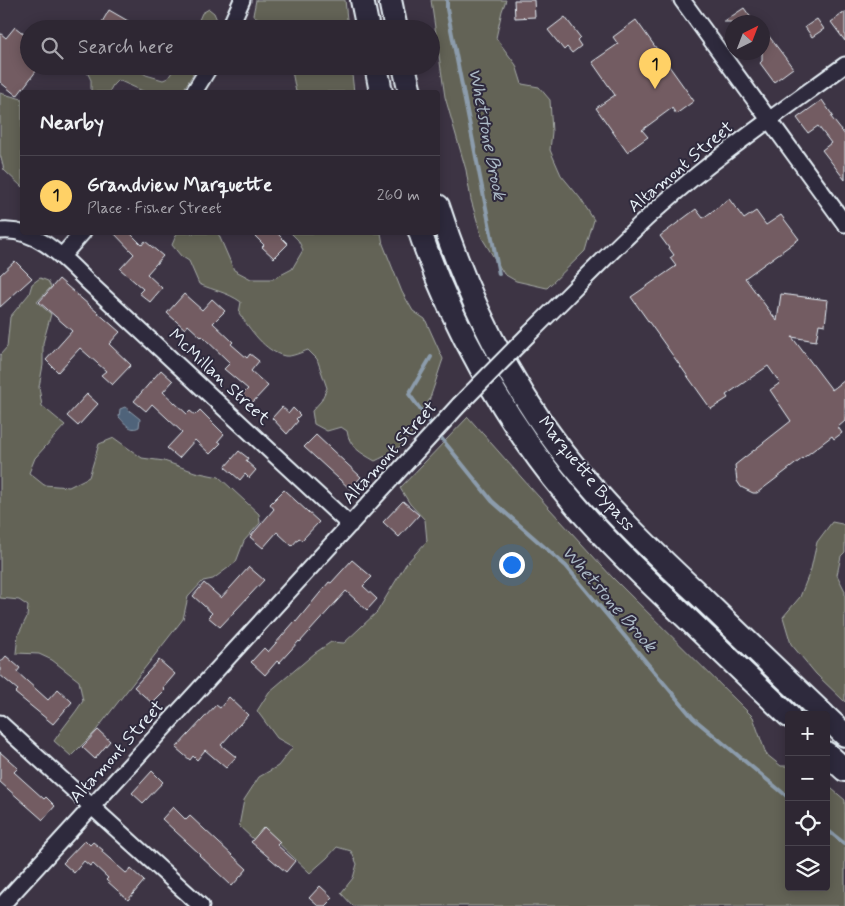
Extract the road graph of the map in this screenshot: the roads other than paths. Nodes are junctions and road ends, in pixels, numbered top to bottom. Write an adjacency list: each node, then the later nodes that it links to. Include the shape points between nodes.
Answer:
1 (242, 0): 5 (street)
2 (362, 0): 6 (highway)
3 (390, 0): 7 (highway)
4 (682, 0): 15 (street)
5 (232, 20)
6 (366, 20)
7 (394, 20)
8 (845, 65): 15 (street, Altamont Street)
9 (204, 75): 12 (street)
10 (378, 75): 13 (highway)
11 (406, 75): 14 (highway)
12 (195, 90)
13 (381, 90)
14 (410, 90)
15 (770, 119): 17 (street); 24 (street, Altamont Street, bridge, via 692,178 640,224 459,405)
16 (440, 212): 25 (highway, Marquette Bypass, via 459,269 485,327 535,412 562,450 635,535)
17 (845, 224)
18 (0, 231): 19 (street, McMillan Street)
19 (20, 233)
20 (27, 235): 23 (street, McMillan Street)
21 (80, 235): 23 (street)
22 (421, 235): 26 (highway, Marquette Bypass, via 464,335 489,382 539,459 596,529)
23 (62, 256): 24 (street, McMillan Street)
24 (350, 525): 32 (street, Altamont Street)
25 (820, 711)
26 (785, 712)
27 (830, 721): 29 (highway)
28 (0, 724): 32 (street)
29 (845, 735)
30 (829, 756): 31 (highway)
31 (845, 770)
32 (92, 806): 33 (street, Altamont Street); 34 (street)
33 (1, 906)
34 (200, 906)

